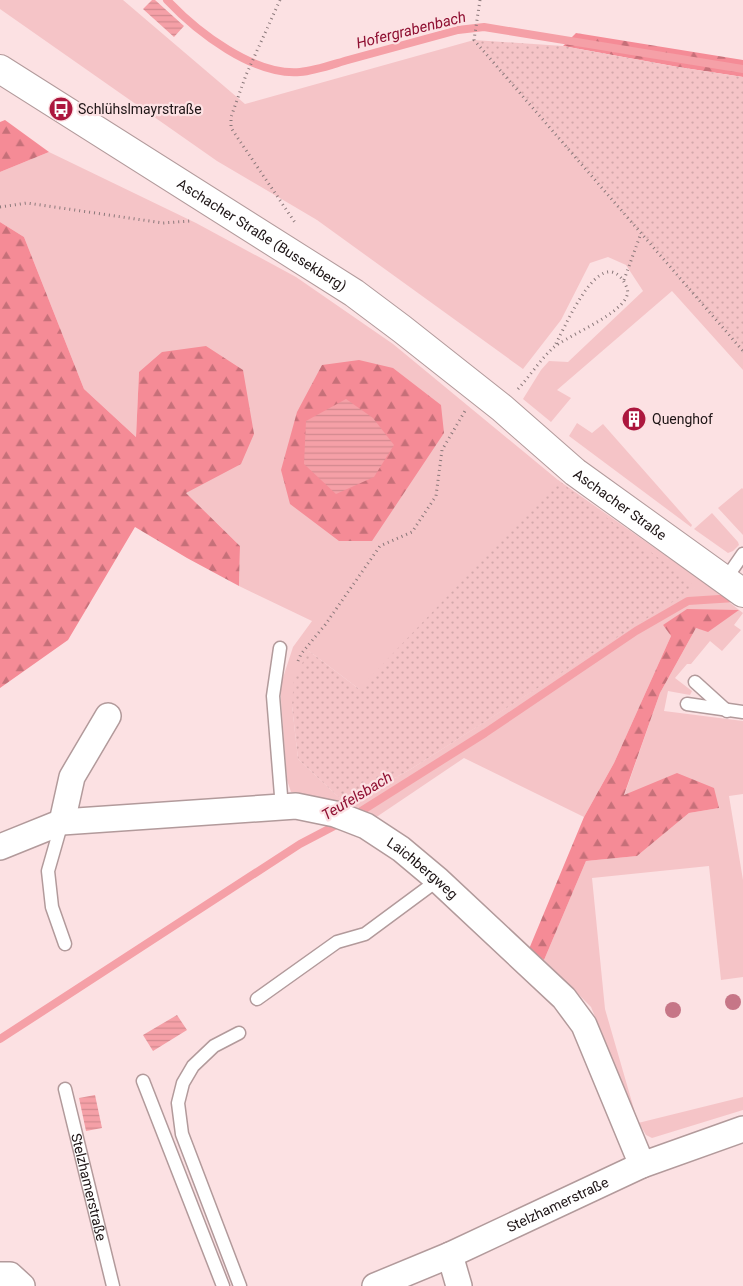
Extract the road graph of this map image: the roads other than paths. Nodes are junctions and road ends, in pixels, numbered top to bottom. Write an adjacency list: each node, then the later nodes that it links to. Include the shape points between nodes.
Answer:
1 (3, 79): 2 (street, Aschacher Straße (Bussekberg), via 213,204 354,293)
2 (502, 408): 4 (street, Aschacher Straße, via 575,472)
3 (743, 554): 4 (lane)
4 (734, 586)
5 (280, 648): 11 (lane, via 274,696)
6 (695, 682): 8 (lane)
7 (688, 704): 8 (lane)
8 (727, 710): 9 (lane)
9 (743, 712)
10 (108, 716): 12 (street, via 72,777)
11 (282, 808): 12 (street, Laichbergweg); 14 (street, Laichbergweg, via 296,806 335,814 366,826 401,849)
12 (62, 822): 13 (street, Laichbergweg); 15 (lane, via 48,871 52,906)
13 (0, 847)
14 (438, 880): 16 (lane, via 364,934 337,942); 21 (street, Laichbergweg, via 564,998 584,1025)
15 (65, 944)
16 (257, 999)
17 (239, 1032): 27 (lane, via 214,1046 193,1066 183,1083 178,1103 182,1134)
18 (143, 1081): 26 (lane)
19 (65, 1089): 25 (lane, Stelzhamerstraße)
20 (743, 1129): 21 (street, Stelzhamerstraße)
21 (642, 1165): 22 (street, Stelzhamerstraße)
22 (450, 1255): 28 (street, Stelzhamerstraße); 29 (street)
23 (0, 1275): 24 (street, via 10,1275)
24 (22, 1286)
25 (113, 1286)
26 (223, 1286)
27 (240, 1286)
28 (375, 1286)
29 (459, 1286)

